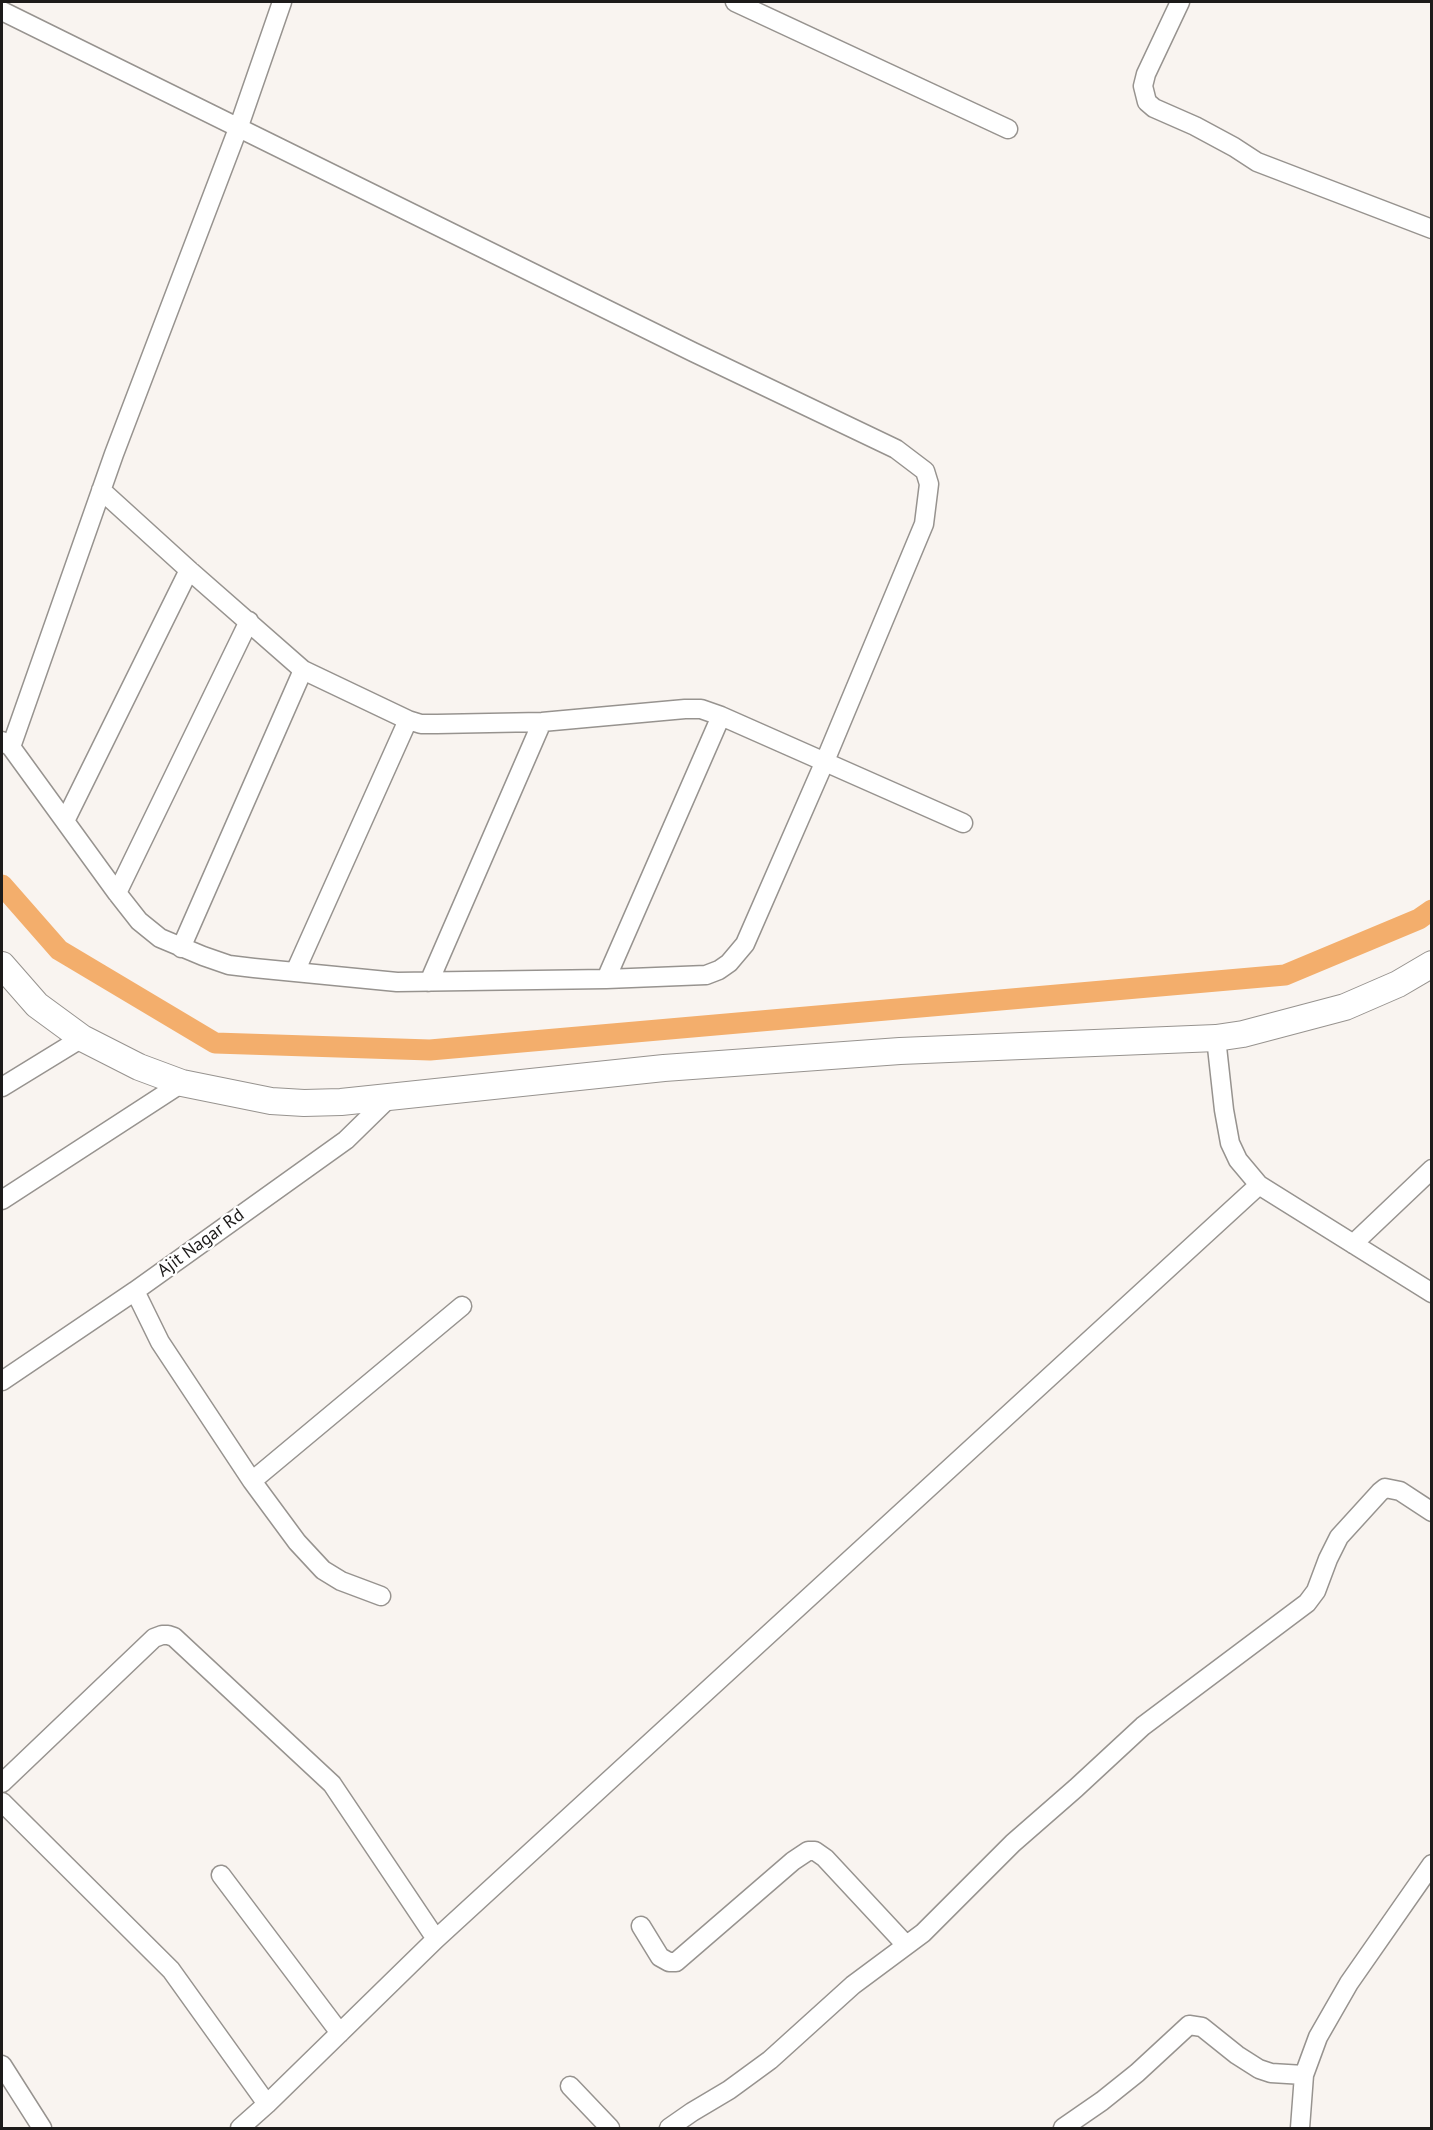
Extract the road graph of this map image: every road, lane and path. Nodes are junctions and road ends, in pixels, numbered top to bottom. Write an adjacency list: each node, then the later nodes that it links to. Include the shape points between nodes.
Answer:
1 (282, 2): 5 (street)
2 (735, 2): 6 (street)
3 (1180, 2): 7 (street, via 1146,74 1146,102 1257,162)
4 (2, 10): 5 (street)
5 (238, 126): 8 (street); 16 (street, via 897,449 925,471 929,484 924,524)
6 (1008, 129)
7 (1431, 229)
8 (101, 490): 9 (street); 15 (street)
9 (189, 570): 10 (street); 17 (street)
10 (249, 621): 11 (street); 19 (street)
11 (303, 670): 13 (street); 20 (street)
12 (721, 716): 14 (street, via 701,709 685,709); 16 (street); 24 (street)
13 (408, 720): 14 (street, via 421,724); 23 (street)
14 (542, 722): 25 (street)
15 (6, 744): 17 (street)
16 (825, 761): 18 (street); 24 (street, via 745,944 729,963 706,975)
17 (65, 821): 19 (street)
18 (963, 823)
19 (117, 893): 20 (street, via 139,921)
20 (181, 948): 23 (street, via 229,965)
21 (1431, 964): 27 (street, via 1398,984 1345,1007)
22 (2, 965): 26 (street, via 37,1005)
23 (295, 972): 25 (street)
24 (606, 979): 25 (street)
25 (429, 982)
26 (82, 1038): 28 (street, via 139,1067); 29 (street)
27 (1216, 1038): 30 (street, via 900,1051 664,1068); 32 (street, via 1230,1143 1238,1160)
28 (182, 1083): 30 (street, via 271,1101 304,1103); 33 (street)
29 (2, 1087)
30 (392, 1095): 35 (street, Ajit Nagar Rd, via 346,1140)
31 (1431, 1169): 34 (street)
32 (1259, 1185): 34 (street); 47 (street)
33 (2, 1200)
34 (1353, 1244): 36 (street)
35 (135, 1291): 38 (street, Ajit Nagar Rd); 39 (street, via 160,1341)
36 (1431, 1293)
37 (462, 1306): 39 (street)
38 (2, 1381)
39 (252, 1482): 41 (street, via 323,1570)
40 (1431, 1512): 48 (street, via 1400,1491 1385,1488 1380,1492 1339,1537 1307,1603 1143,1726)
41 (381, 1596)
42 (2, 1783): 47 (street, via 154,1638 174,1637 332,1784)
43 (2, 1802): 53 (street, via 171,1970)
44 (1430, 1871): 51 (street, via 1349,1983 1318,2037)
45 (221, 1875): 49 (street)
46 (641, 1926): 48 (street, via 660,1957 676,1962 793,1861 815,1851)
47 (436, 1939): 49 (street)
48 (906, 1945): 57 (street, via 853,1984 770,2060)
49 (340, 2033): 53 (street)
50 (2, 2065): 54 (street)
51 (1304, 2075): 58 (street, via 1259,2069 1202,2027 1189,2025 1137,2073); 59 (street)
52 (570, 2086): 56 (street)
53 (267, 2104): 55 (street)
54 (42, 2128)
55 (240, 2128)
56 (610, 2128)
57 (669, 2128)
58 (1064, 2128)
59 (1300, 2128)

